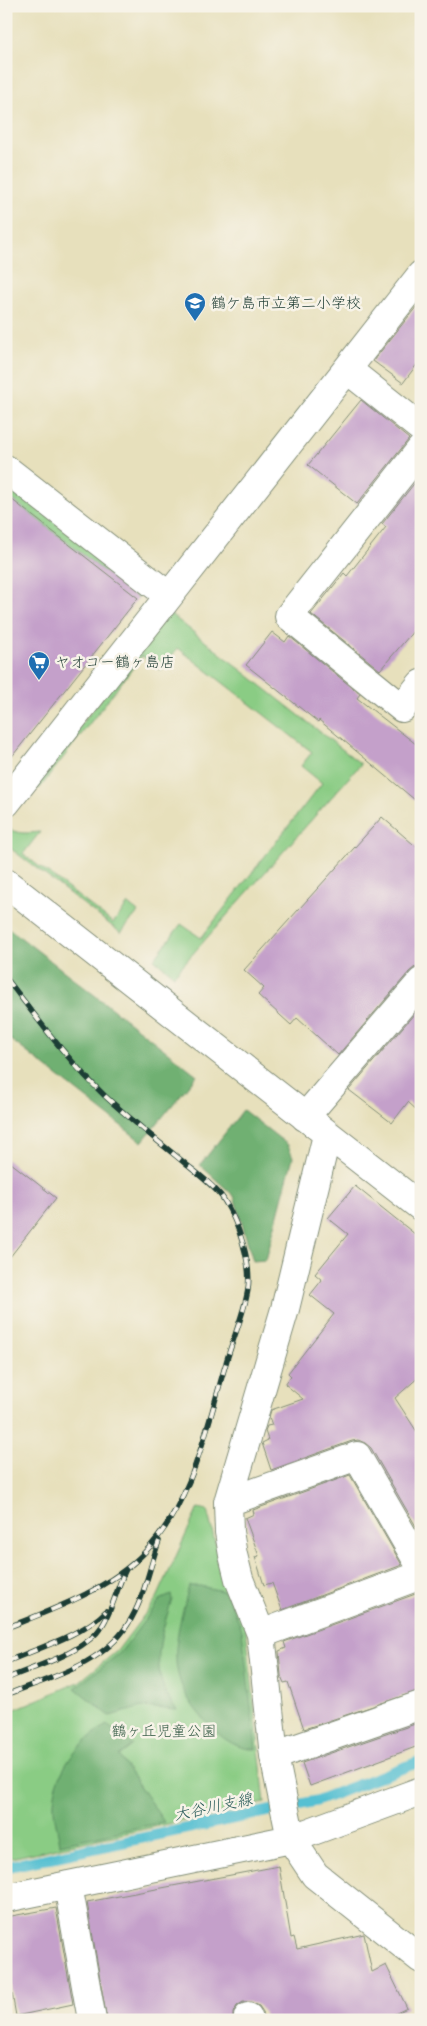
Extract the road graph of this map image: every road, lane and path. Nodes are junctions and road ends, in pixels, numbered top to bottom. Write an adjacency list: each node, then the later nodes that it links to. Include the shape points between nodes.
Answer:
1 (421, 275): 2 (street)
2 (348, 370): 3 (street); 6 (street)
3 (421, 428)
4 (421, 449): 7 (street, via 288,616 402,708)
5 (6, 469): 6 (street)
6 (169, 596): 8 (street)
7 (421, 684)
8 (6, 803)
9 (6, 883): 11 (street)
10 (421, 982): 11 (street)
11 (305, 1117): 12 (street)
12 (327, 1135): 13 (street); 14 (street, via 285,1309)
13 (421, 1207)
14 (228, 1502): 15 (street, via 357,1456); 17 (street, via 228,1532 239,1579)
15 (421, 1567)
16 (421, 1575): 17 (street)
17 (262, 1634): 19 (street)
18 (421, 1705): 19 (street)
19 (274, 1756): 21 (street)
20 (421, 1791): 21 (street)
21 (291, 1839): 22 (street); 24 (street, via 315,1875)
22 (68, 1885): 23 (street); 25 (street)
23 (6, 1898)
24 (421, 1959)
25 (92, 2020)

